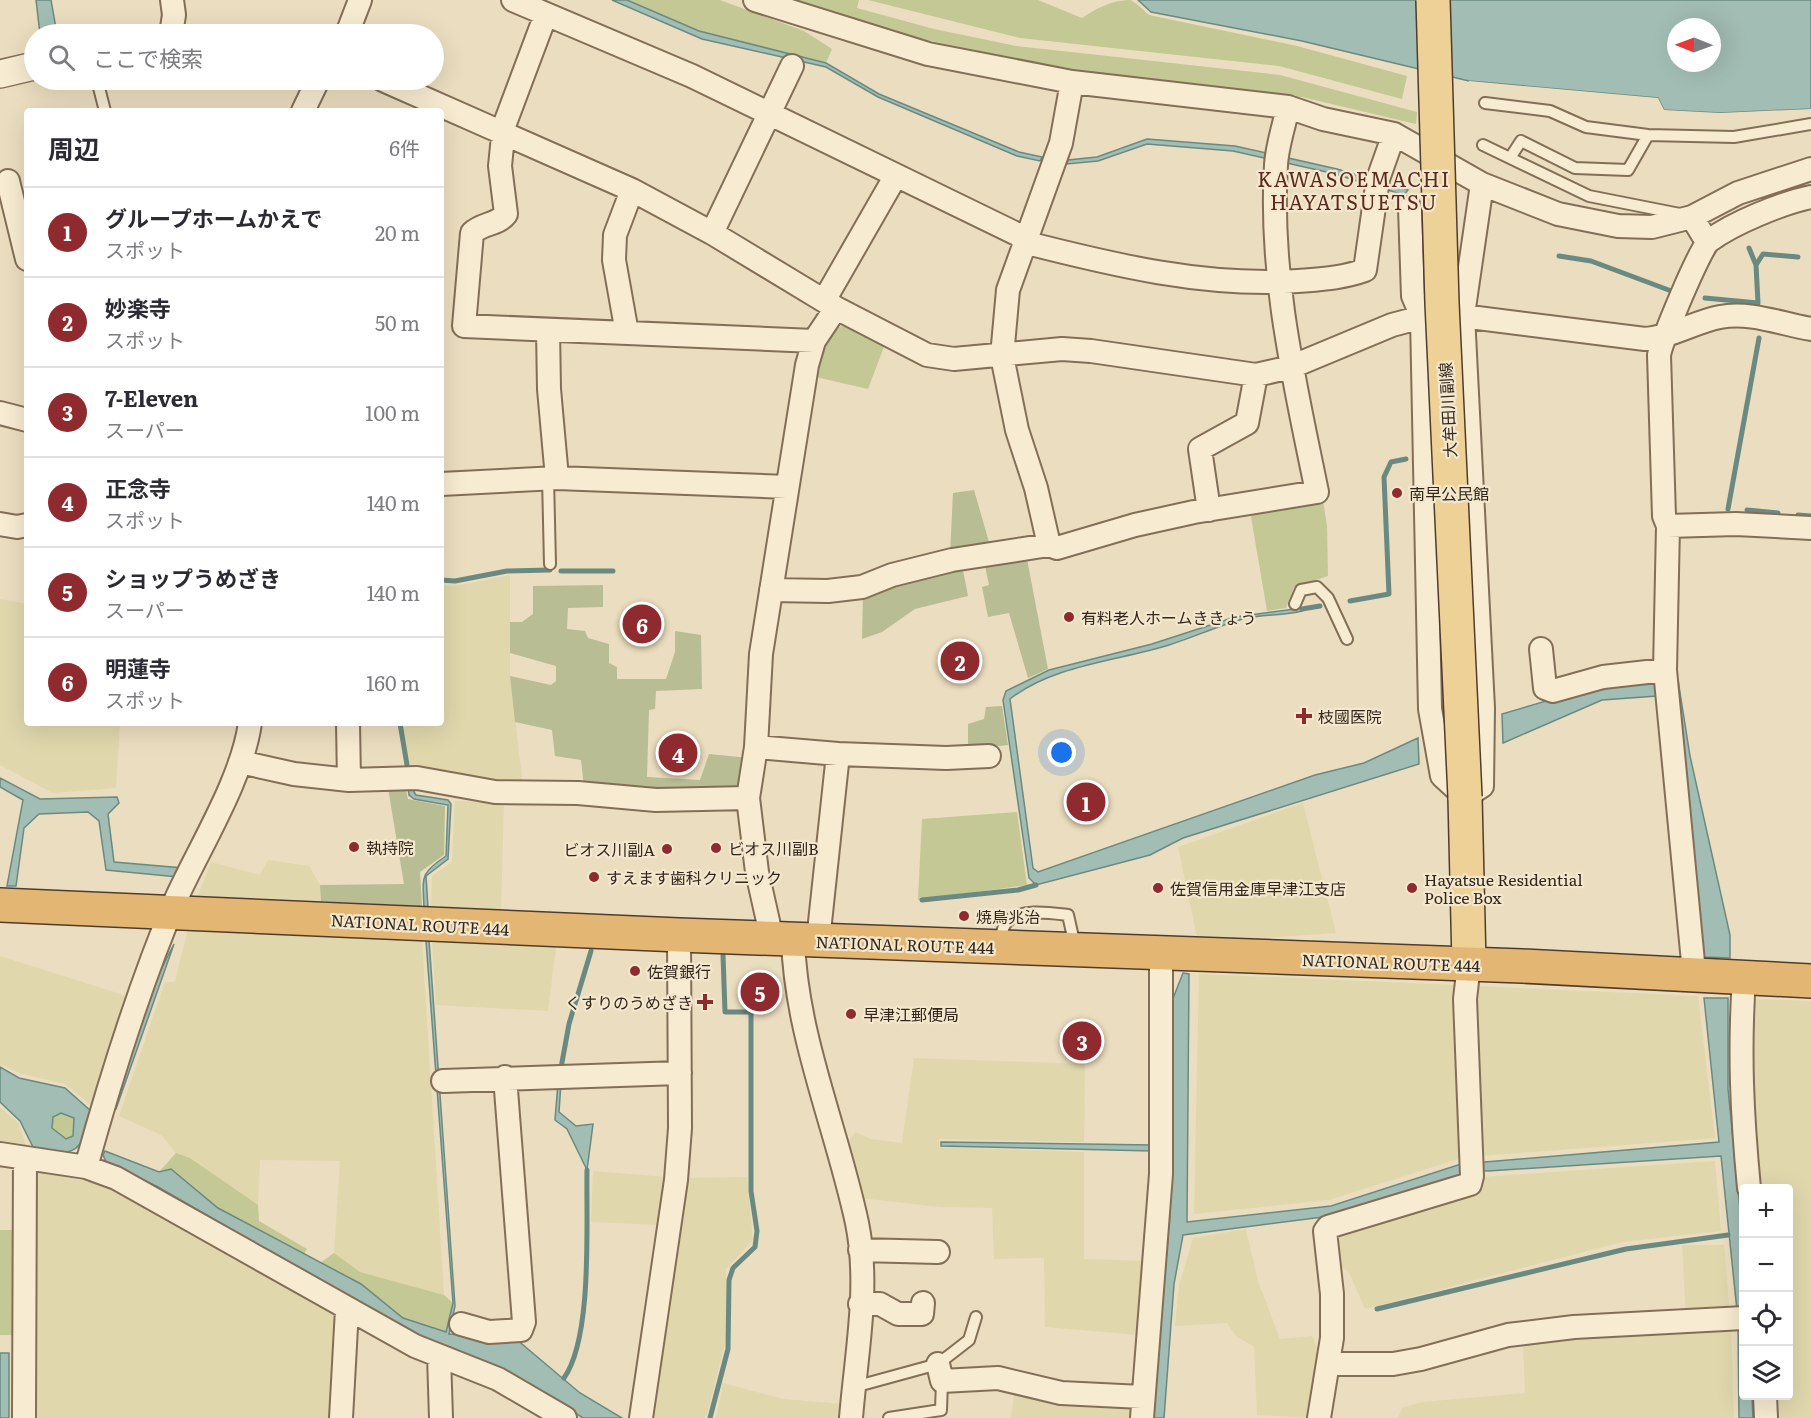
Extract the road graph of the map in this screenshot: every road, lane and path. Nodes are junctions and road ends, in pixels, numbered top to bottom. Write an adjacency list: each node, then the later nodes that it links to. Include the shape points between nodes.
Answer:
1 (172, 0): 7 (street)
2 (360, 0): 8 (street)
3 (513, 0): 6 (street)
4 (755, 0): 12 (street, via 928,54)
5 (1433, 0): 78 (main road, 大牟田川副線, bridge, via 1442,303)
6 (546, 14): 22 (street); 26 (street, via 504,126)
7 (173, 24)
8 (351, 24)
9 (792, 66): 22 (street)
10 (24, 68): 11 (street)
11 (0, 74)
12 (1072, 82): 17 (street); 38 (street, via 1061,143)
13 (100, 90): 18 (lane)
14 (313, 90): 19 (street)
15 (405, 90): 20 (street)
16 (1485, 103): 25 (lane, via 1550,111 1586,127)
17 (1288, 107): 24 (street); 41 (street, via 1276,158)
18 (104, 108)
19 (304, 108)
20 (444, 108)
21 (444, 108): 26 (street)
22 (770, 114): 30 (street); 37 (street)
23 (1811, 124): 25 (lane, via 1734,137)
24 (1394, 134): 32 (street); 41 (street, via 1377,184 1365,270 1346,277)
25 (1648, 135): 28 (lane, via 1628,170 1575,168 1521,141)
26 (505, 136): 33 (street); 46 (street, via 500,166 506,214 472,233 464,326)
27 (1483, 145): 28 (lane)
28 (1510, 158): 36 (lane, via 1589,196)
29 (1808, 167): 36 (street, via 1738,193)
30 (895, 177): 38 (street); 42 (street)
31 (12, 180): 40 (street)
32 (1482, 184): 36 (street, via 1558,214 1618,226 1652,227); 43 (street)
33 (632, 190): 37 (street); 47 (street, via 614,243)
34 (1811, 197): 39 (street, via 1746,221)
35 (1410, 208): 44 (street, via 1413,296)
36 (1692, 217): 39 (street)
37 (712, 233): 42 (street)
38 (1024, 240): 41 (street, via 1144,271 1211,280); 50 (street, via 1008,290)
39 (1707, 242): 48 (street)
40 (24, 243)
41 (1278, 282): 51 (street)
42 (831, 303): 49 (street); 50 (street, via 927,355 954,359)
43 (1463, 315): 44 (street); 48 (street, via 1633,338); 78 (street, via 1483,708 1482,786)
44 (1422, 318): 51 (street, via 1392,325); 78 (street, via 1430,709 1442,776)
45 (1811, 329): 48 (street, via 1749,316 1719,317)
46 (548, 330): 47 (street); 55 (street)
47 (627, 333): 49 (street)
48 (1663, 338): 60 (street, via 1659,355 1664,516)
49 (814, 341): 57 (street)
50 (1002, 356): 52 (street, via 1091,351); 63 (street, via 1017,430)
51 (1291, 367): 52 (street); 58 (street, via 1317,492)
52 (1256, 375): 58 (street, via 1247,423 1200,449)
53 (0, 413): 54 (street)
54 (24, 418)
55 (553, 478): 56 (street); 57 (street); 64 (lane)
56 (444, 484)
57 (787, 487): 65 (street)
58 (1209, 510): 63 (street, via 1135,525 1057,548)
59 (0, 524): 61 (street)
60 (1668, 525): 62 (street); 69 (street)
61 (24, 526)
62 (1811, 528)
63 (1049, 545): 65 (street, via 952,560 862,587)
64 (550, 564)
65 (771, 590): 72 (street, via 761,654)
66 (1295, 604): 67 (lane, via 1300,590 1317,587 1328,598)
67 (1347, 639)
68 (1541, 649): 69 (street, via 1545,688 1553,691 1603,677)
69 (1665, 670): 85 (street)
70 (249, 726): 75 (street)
71 (348, 726): 76 (street)
72 (756, 747): 73 (street); 77 (street)
73 (838, 754): 74 (street); 82 (street)
74 (989, 756)
75 (240, 762): 76 (street, via 294,774); 80 (street)
76 (350, 780): 77 (street, via 417,778 495,792 578,792 656,800)
77 (748, 798): 82 (street, via 757,872)
78 (1465, 798): 84 (main road, 大牟田川副線)
79 (0, 905): 80 (highway, NATIONAL ROUTE 444)
80 (171, 913): 81 (highway, NATIONAL ROUTE 444); 93 (street, via 113,1069)
81 (679, 935): 82 (highway, NATIONAL ROUTE 444); 88 (street)
82 (794, 940): 83 (highway, NATIONAL ROUTE 444); 95 (street, via 800,1005 857,1224)
83 (1161, 953): 84 (highway, NATIONAL ROUTE 444); 108 (street, via 1161,1174)
84 (1469, 964): 85 (highway, NATIONAL ROUTE 444); 104 (street, via 1465,999 1470,1184 1328,1227 1324,1236 1332,1294)
85 (1692, 975): 86 (highway, NATIONAL ROUTE 444)
86 (1744, 978): 87 (highway, NATIONAL ROUTE 444); 94 (street, via 1740,1066)
87 (1811, 981)
88 (680, 1073): 89 (street); 113 (street, via 676,1180)
89 (505, 1077): 90 (street); 103 (street, via 524,1322 521,1330 468,1327)
90 (443, 1081)
91 (0, 1154): 92 (street)
92 (25, 1158): 93 (street); 109 (street)
93 (86, 1167): 99 (street, via 116,1179)
94 (1749, 1184)
95 (860, 1250): 96 (street); 97 (street)
96 (938, 1252)
97 (860, 1304): 98 (street, via 880,1304 898,1314 922,1314); 106 (street)
98 (923, 1304)
99 (347, 1309): 102 (street); 110 (street)
100 (976, 1317): 105 (lane, via 969,1340)
101 (1739, 1318): 104 (street, via 1574,1327 1508,1335 1393,1364)
102 (439, 1356): 103 (street); 111 (street)
103 (462, 1364): 112 (street, via 516,1388)
104 (1329, 1364): 116 (street)
105 (940, 1372): 106 (lane); 108 (street, via 998,1378); 115 (lane, via 941,1410)
106 (853, 1387): 114 (street)
107 (1765, 1400): 117 (street)
108 (1142, 1408)
109 (24, 1418)
110 (341, 1418)
111 (441, 1418)
112 (565, 1418)
113 (642, 1418)
114 (851, 1418)
115 (889, 1418)
116 (1319, 1418)
117 (1766, 1418)

